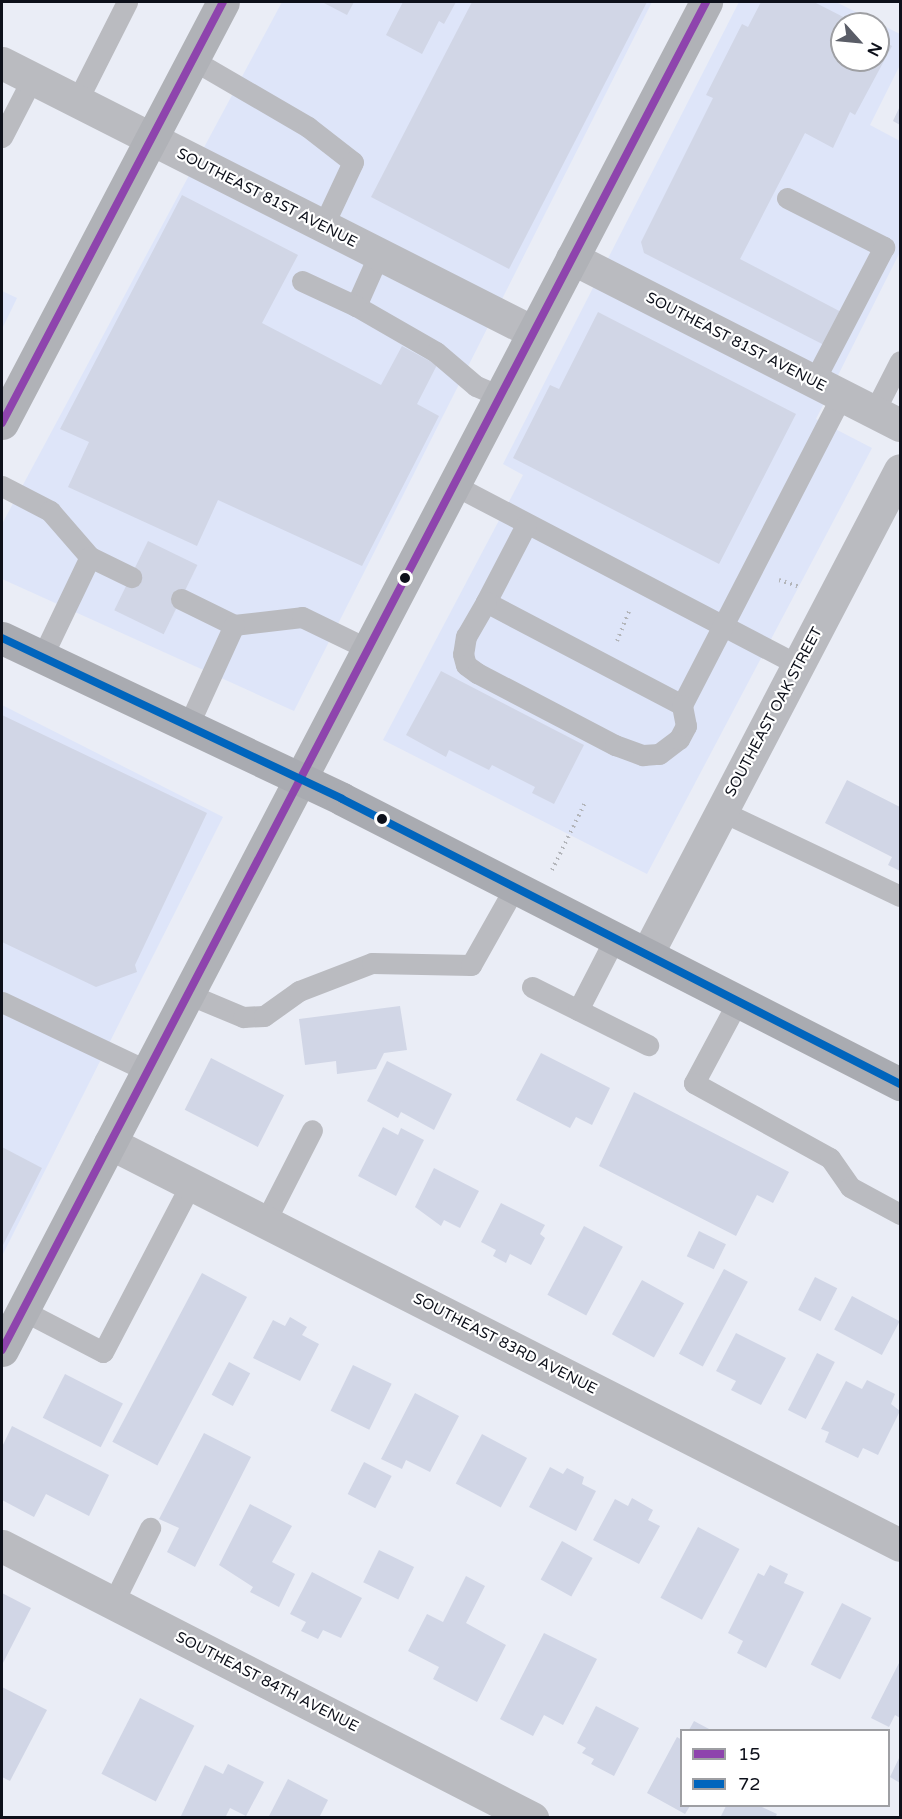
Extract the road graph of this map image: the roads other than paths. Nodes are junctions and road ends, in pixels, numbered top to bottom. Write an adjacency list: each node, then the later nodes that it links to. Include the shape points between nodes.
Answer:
1 (127, 2): 7 (lane)
2 (223, 2): 4 (main road)
3 (706, 2): 13 (main road)
4 (193, 60): 9 (main road); 11 (lane, via 308,127 353,162)
5 (2, 63): 6 (street, SOUTHEAST 81ST AVENUE)
6 (32, 79): 7 (street, SOUTHEAST 81ST AVENUE); 8 (lane)
7 (77, 101): 9 (street, SOUTHEAST 81ST AVENUE)
8 (2, 137)
9 (151, 139): 11 (street, SOUTHEAST 81ST AVENUE); 21 (main road)
10 (787, 198): 18 (lane, via 884,247)
11 (323, 226): 12 (street, SOUTHEAST 81ST AVENUE)
12 (379, 254): 15 (lane); 16 (street, SOUTHEAST 81ST AVENUE)
13 (573, 258): 16 (main road); 18 (street, SOUTHEAST 81ST AVENUE)
14 (302, 282): 15 (lane)
15 (356, 306): 19 (lane, via 436,352 476,386)
16 (533, 332): 19 (main road)
17 (900, 361): 20 (lane)
18 (828, 388): 20 (street, SOUTHEAST 81ST AVENUE); 31 (lane)
19 (500, 396): 23 (main road)
20 (887, 418)
21 (2, 423)
22 (900, 470): 35 (street, SOUTHEAST OAK STREET)
23 (454, 484): 25 (lane); 33 (main road)
24 (2, 486): 26 (lane, via 50,511)
25 (526, 525): 29 (lane); 31 (lane)
26 (90, 557): 27 (lane); 34 (lane)
27 (131, 577)
28 (180, 599): 30 (lane)
29 (486, 602): 36 (lane); 36 (lane, via 466,636 463,654 466,664 477,673 615,745 644,755 659,754 679,739 686,726)
30 (234, 625): 33 (lane, via 302,617); 37 (lane)
31 (724, 625): 35 (lane); 36 (lane)
32 (2, 638): 34 (main road)
33 (368, 649): 38 (main road)
34 (42, 657): 37 (main road)
35 (799, 665): 39 (street, SOUTHEAST OAK STREET)
36 (682, 705)
37 (188, 726): 38 (main road)
38 (300, 779): 40 (main road); 45 (main road)
39 (721, 811): 41 (lane); 43 (street, SOUTHEAST OAK STREET)
40 (526, 893): 42 (main road); 45 (lane, via 471,965 372,963 299,991 264,1016 243,1017)
41 (900, 896)
42 (615, 938): 43 (main road); 48 (lane)
43 (647, 954): 46 (main road)
44 (532, 987): 48 (lane)
45 (188, 994): 50 (main road)
46 (738, 1001): 51 (main road); 55 (lane, via 694,1083 830,1158 850,1186)
47 (2, 1002): 50 (lane)
48 (578, 1010): 49 (lane)
49 (648, 1044)
50 (147, 1071): 53 (main road)
51 (900, 1084)
52 (312, 1130): 56 (lane)
53 (110, 1143): 54 (street, SOUTHEAST 83RD AVENUE); 57 (main road)
54 (191, 1184): 56 (street, SOUTHEAST 83RD AVENUE); 57 (lane, via 103,1352)
55 (900, 1214)
56 (265, 1222): 60 (street, SOUTHEAST 83RD AVENUE)
57 (22, 1310): 58 (main road)
58 (2, 1350)
59 (150, 1528): 62 (lane)
60 (900, 1545)
61 (2, 1546): 62 (street, SOUTHEAST 84TH AVENUE)
62 (113, 1603): 63 (street, SOUTHEAST 84TH AVENUE)
63 (532, 1818)

